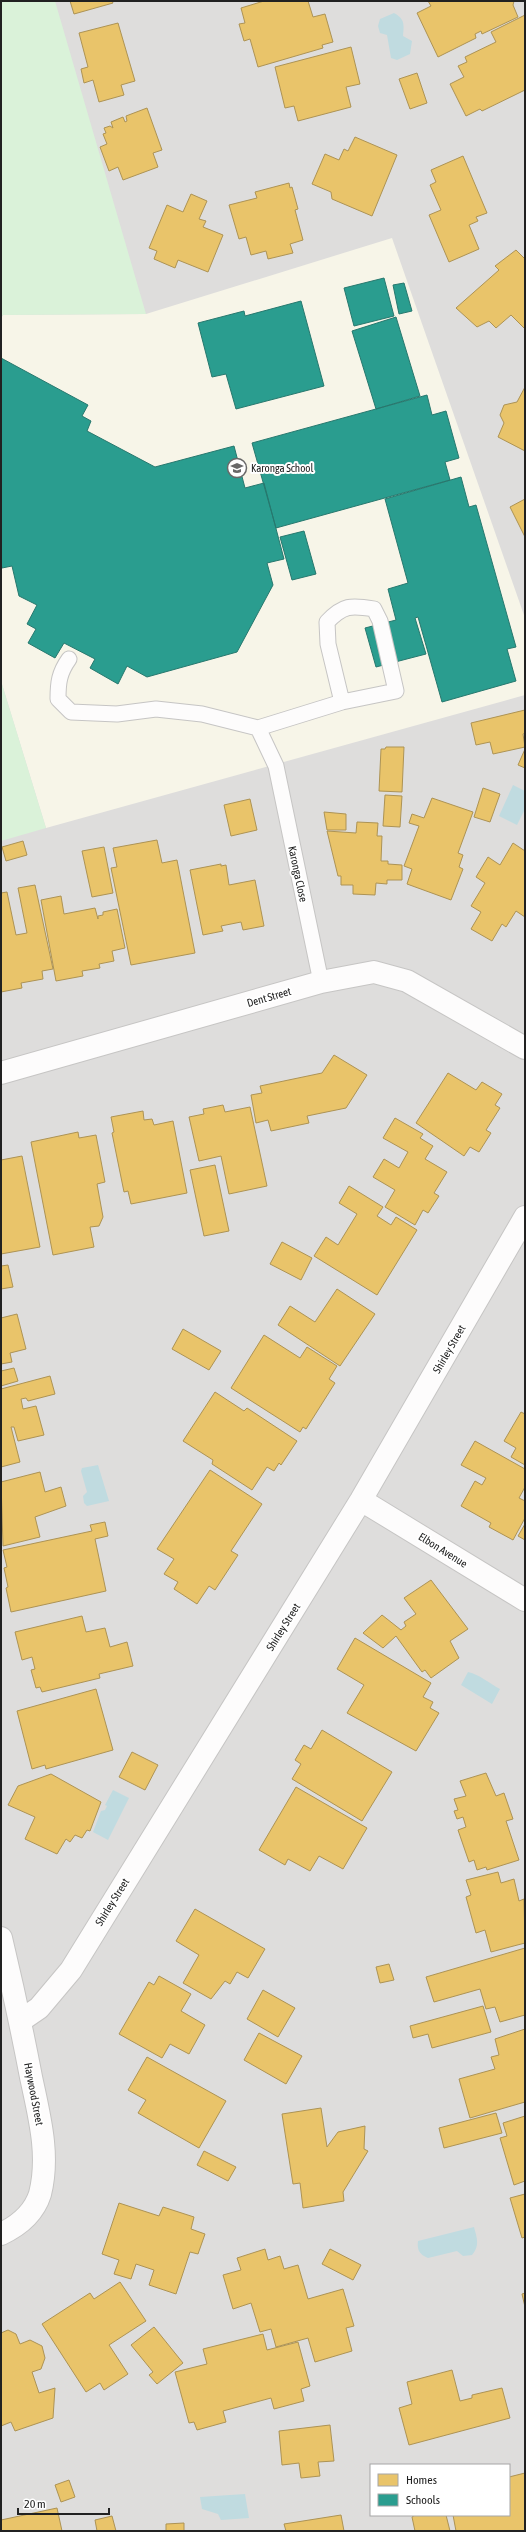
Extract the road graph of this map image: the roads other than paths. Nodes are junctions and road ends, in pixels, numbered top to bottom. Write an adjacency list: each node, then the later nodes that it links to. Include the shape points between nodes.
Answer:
1 (68, 659): 3 (lane, via 61,670 58,682 58,699 71,712 116,714 156,709 202,714)
2 (342, 702): 2 (lane, via 328,644 327,622 338,610 354,606 374,608 380,621 396,691); 3 (lane)
3 (258, 728): 4 (lane, Karonga Close, via 276,766)
4 (321, 982): 5 (street, Dent Street, via 374,972 407,981); 6 (street, Dent Street)
5 (525, 1048)
6 (1, 1073)
7 (525, 1217): 8 (street, Shirley Street)
8 (361, 1500): 9 (street, Elbon Avenue); 11 (street, Shirley Street, via 71,1970 40,2008)
9 (525, 1600)
10 (1, 1938): 11 (street, Haywood Street)
11 (20, 2021): 12 (street, Haywood Street, via 45,2163 40,2195 31,2213 12,2229)
12 (1, 2234)

